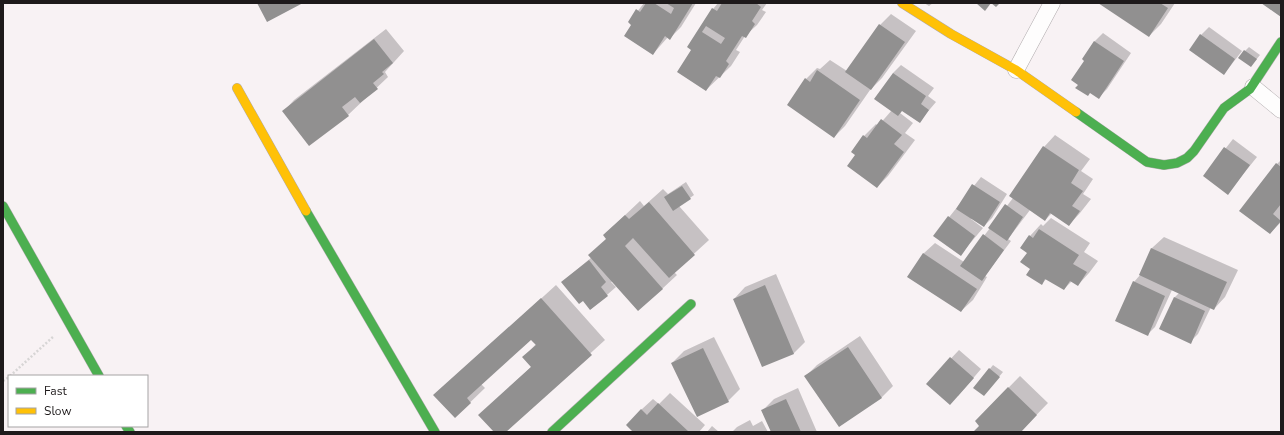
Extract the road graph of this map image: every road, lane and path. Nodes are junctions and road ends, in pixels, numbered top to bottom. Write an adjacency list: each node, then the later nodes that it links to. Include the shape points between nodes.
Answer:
1 (902, 3): 4 (street)
2 (1052, 3): 4 (street)
3 (1281, 42): 5 (street, via 1274,49)
4 (1016, 70): 5 (street, via 1147,162 1163,166 1178,164 1192,154 1224,109)
5 (1252, 87): 7 (street)
6 (237, 88): 13 (street)
7 (1281, 110)
8 (3, 206): 10 (street)
9 (691, 304): 14 (street)
10 (69, 322): 11 (path); 12 (street)
11 (12, 375)
12 (98, 375)
13 (434, 432)
14 (552, 432)

